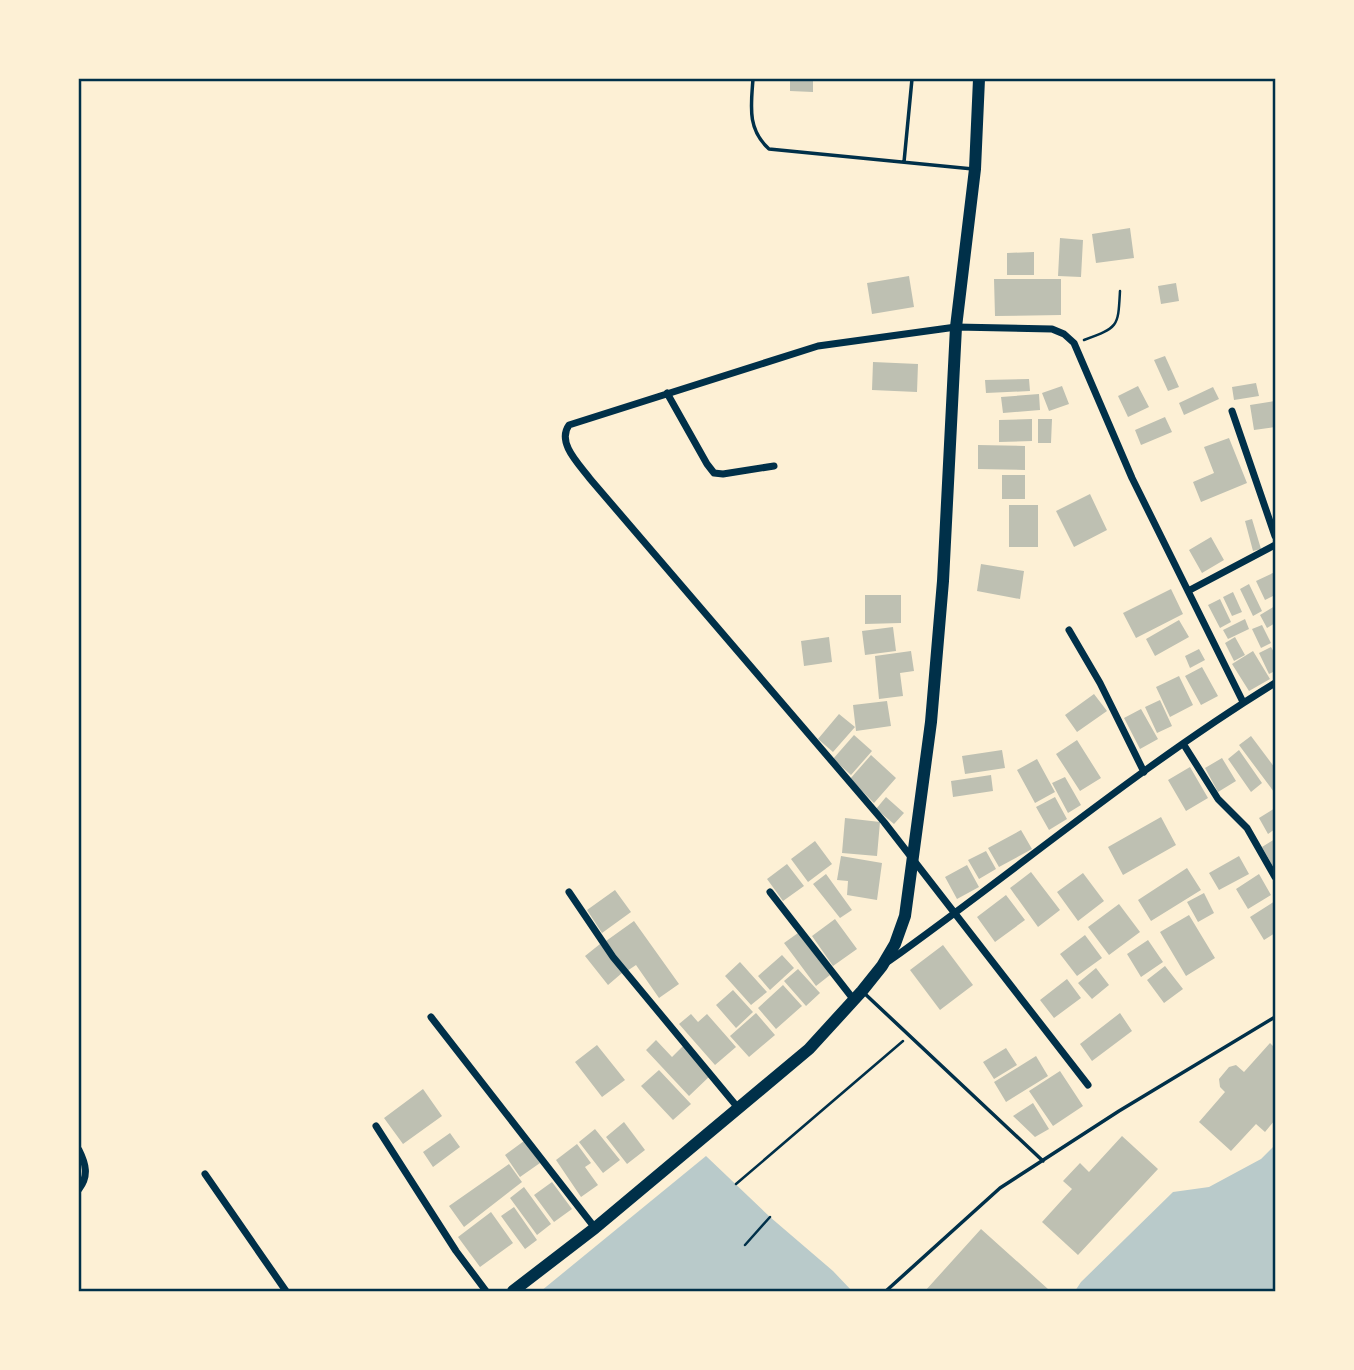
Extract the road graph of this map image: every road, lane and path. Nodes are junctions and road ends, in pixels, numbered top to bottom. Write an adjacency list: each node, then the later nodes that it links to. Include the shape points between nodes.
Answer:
1 (753, 79): 4 (lane, via 755,133 769,149)
2 (912, 79): 4 (lane)
3 (979, 79): 5 (highway)
4 (904, 162): 5 (lane)
5 (975, 169): 7 (highway)
6 (1120, 291): 8 (path, via 1114,325)
7 (956, 327): 8 (street, via 1052,329); 9 (street, via 818,346); 20 (highway, via 943,581 931,722)
8 (1074, 343): 14 (street, via 1132,478)
9 (667, 393): 11 (street, via 715,473); 20 (street, via 569,425 564,441)
10 (1232, 411): 12 (street)
11 (774, 466)
12 (1275, 536)
13 (1275, 545): 14 (street)
14 (1188, 591): 17 (street)
15 (1069, 630): 19 (street)
16 (1275, 683): 17 (street)
17 (1243, 702): 18 (street)
18 (1184, 745): 19 (street); 21 (street, via 1218,799 1247,828)
19 (1144, 772): 24 (street)
20 (911, 858): 24 (street); 25 (highway, via 905,916)
21 (1275, 877)
22 (569, 892): 31 (street, via 613,957)
23 (770, 892): 26 (street)
24 (955, 914): 25 (street); 30 (street)
25 (883, 966): 26 (highway)
26 (858, 996): 29 (lane); 31 (highway, via 809,1049)
27 (431, 1017): 39 (street)
28 (1275, 1017): 34 (lane)
29 (908, 1037): 34 (lane); 36 (path)
30 (1088, 1085)
31 (739, 1109): 39 (highway)
32 (376, 1126): 42 (street)
33 (79, 1150): 37 (street, via 86,1165)
34 (1043, 1161): 44 (lane, via 1000,1188)
35 (205, 1174): 41 (street)
36 (736, 1184)
37 (79, 1189)
38 (770, 1217): 40 (path)
39 (594, 1228): 43 (highway)
40 (745, 1245)
41 (286, 1291)
42 (486, 1291)
43 (513, 1291)
44 (886, 1291)

